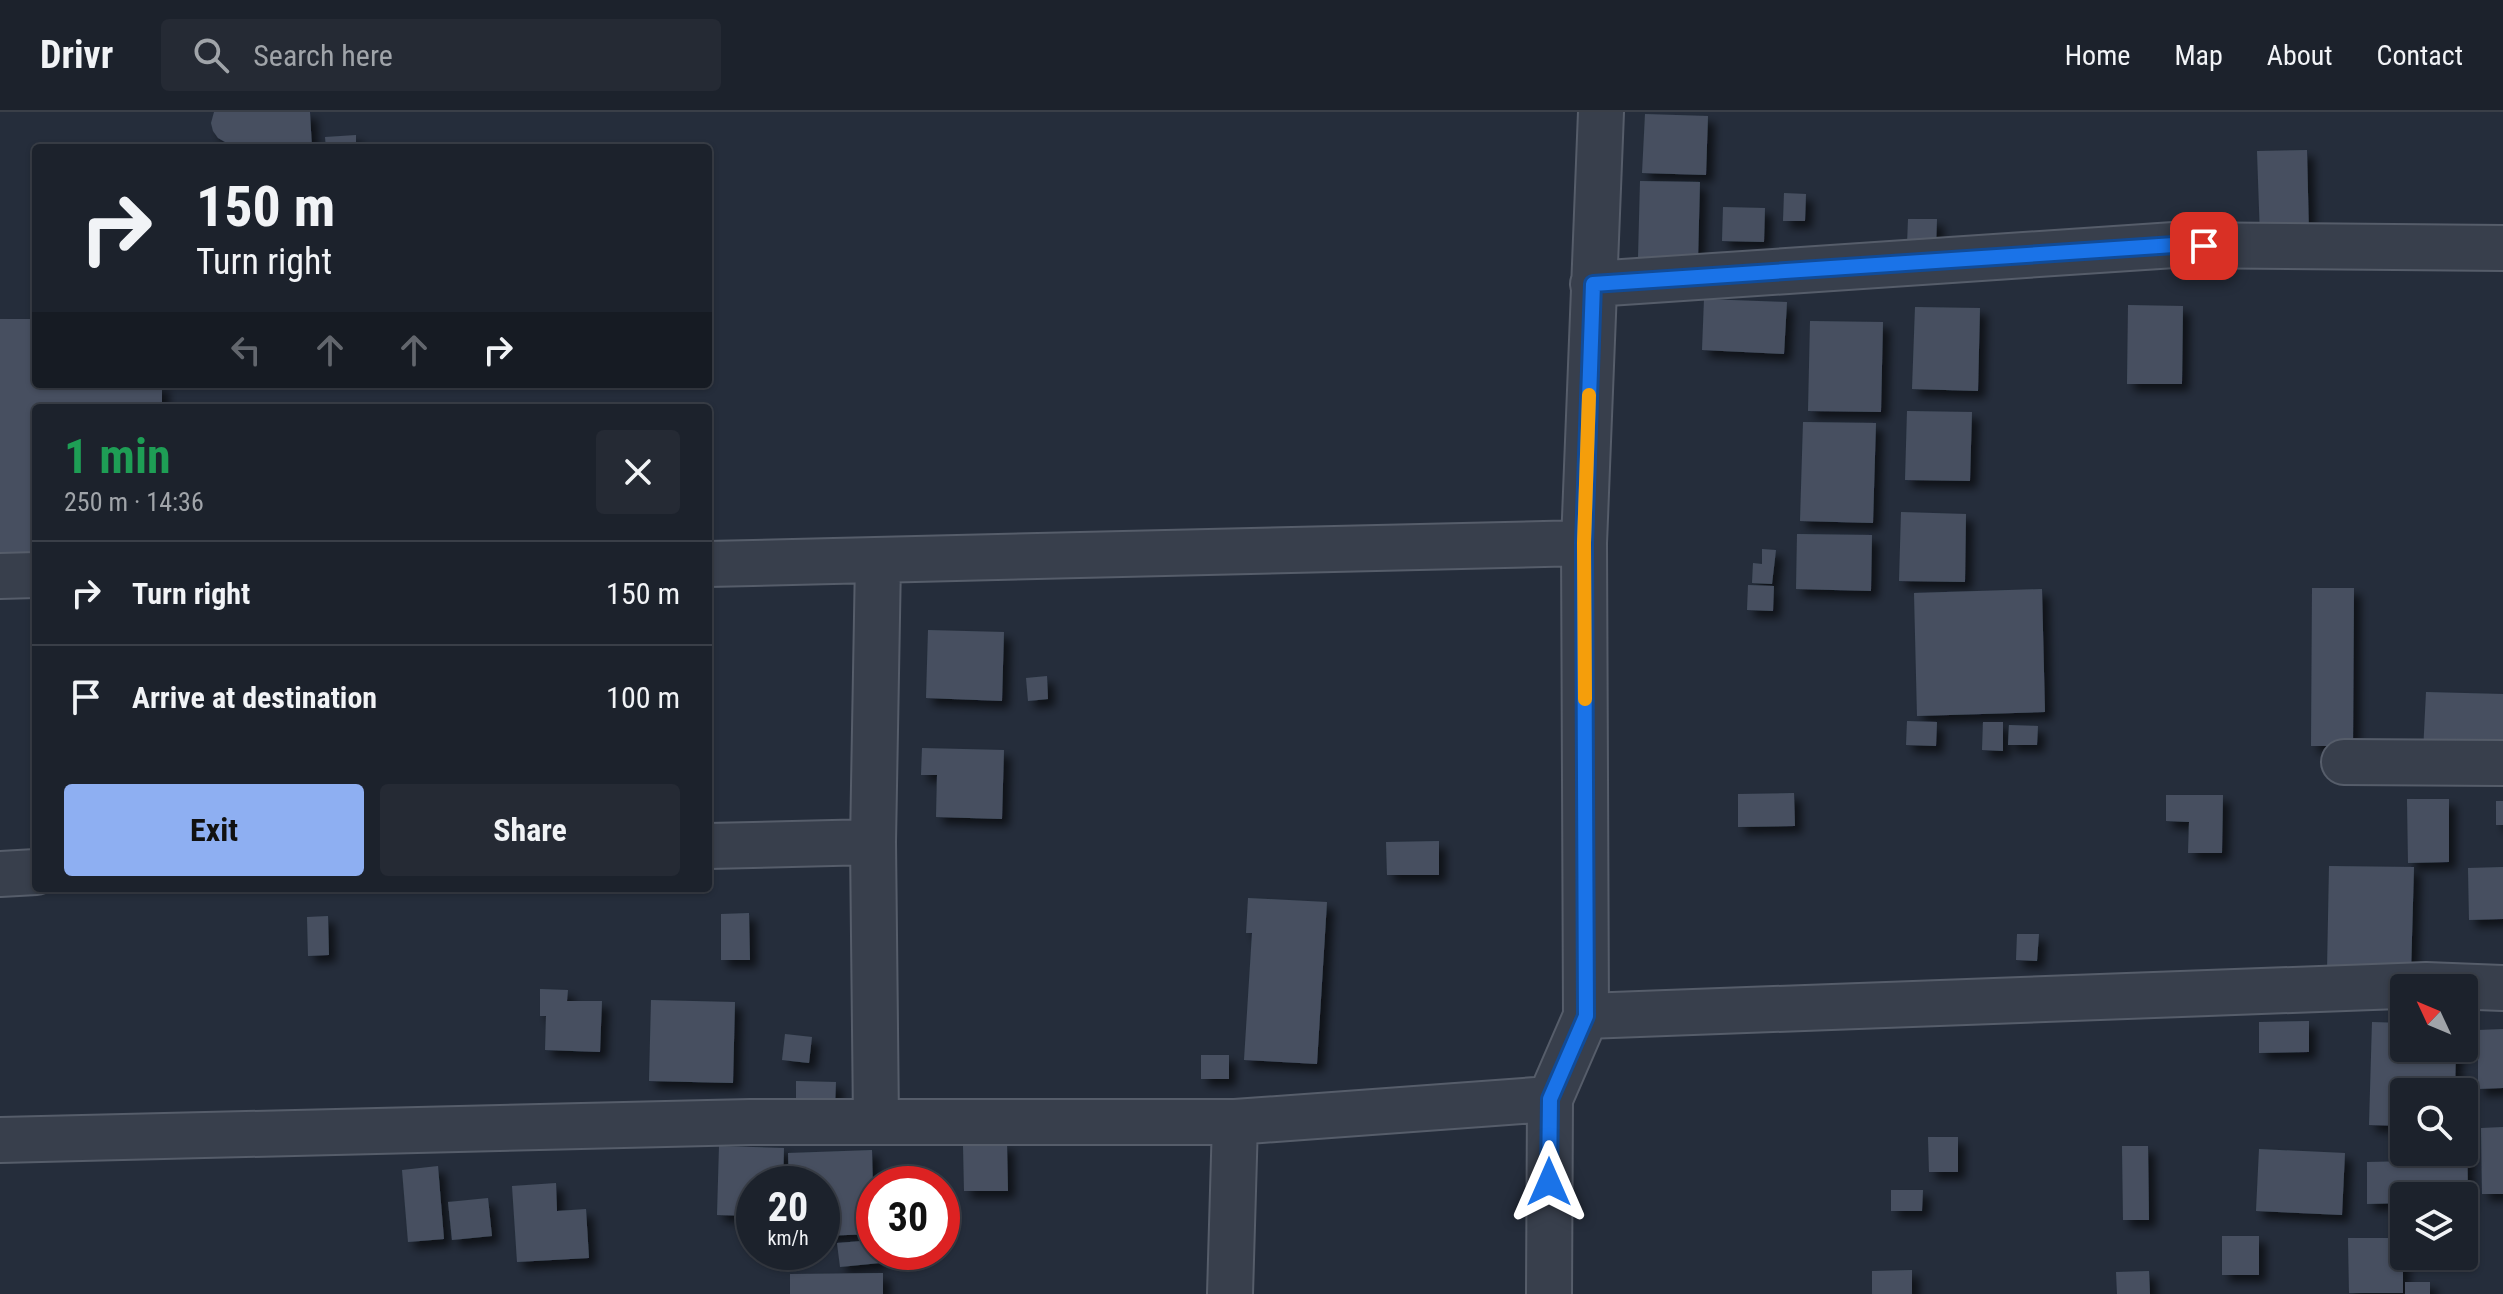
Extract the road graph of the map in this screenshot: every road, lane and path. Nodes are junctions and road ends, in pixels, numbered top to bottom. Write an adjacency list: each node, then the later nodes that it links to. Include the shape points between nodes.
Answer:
1 (1601, 112): 3 (street)
2 (2503, 248): 3 (street, via 2174,245)
3 (1593, 284): 4 (street)
4 (1584, 543): 5 (street); 16 (street)
5 (878, 561): 6 (street); 11 (street)
6 (712, 564)
7 (32, 575): 8 (street)
8 (0, 576)
9 (2344, 762): 10 (street)
10 (2503, 763)
11 (873, 842): 12 (street); 18 (street)
12 (712, 846)
13 (32, 872): 14 (street)
14 (0, 874)
15 (2503, 988): 16 (street, via 2426,985)
16 (1586, 1016): 17 (street)
17 (1550, 1099): 19 (street); 22 (street)
18 (876, 1122): 19 (street); 20 (street)
19 (1235, 1122): 21 (street)
20 (0, 1140)
21 (1230, 1294)
22 (1549, 1294)

